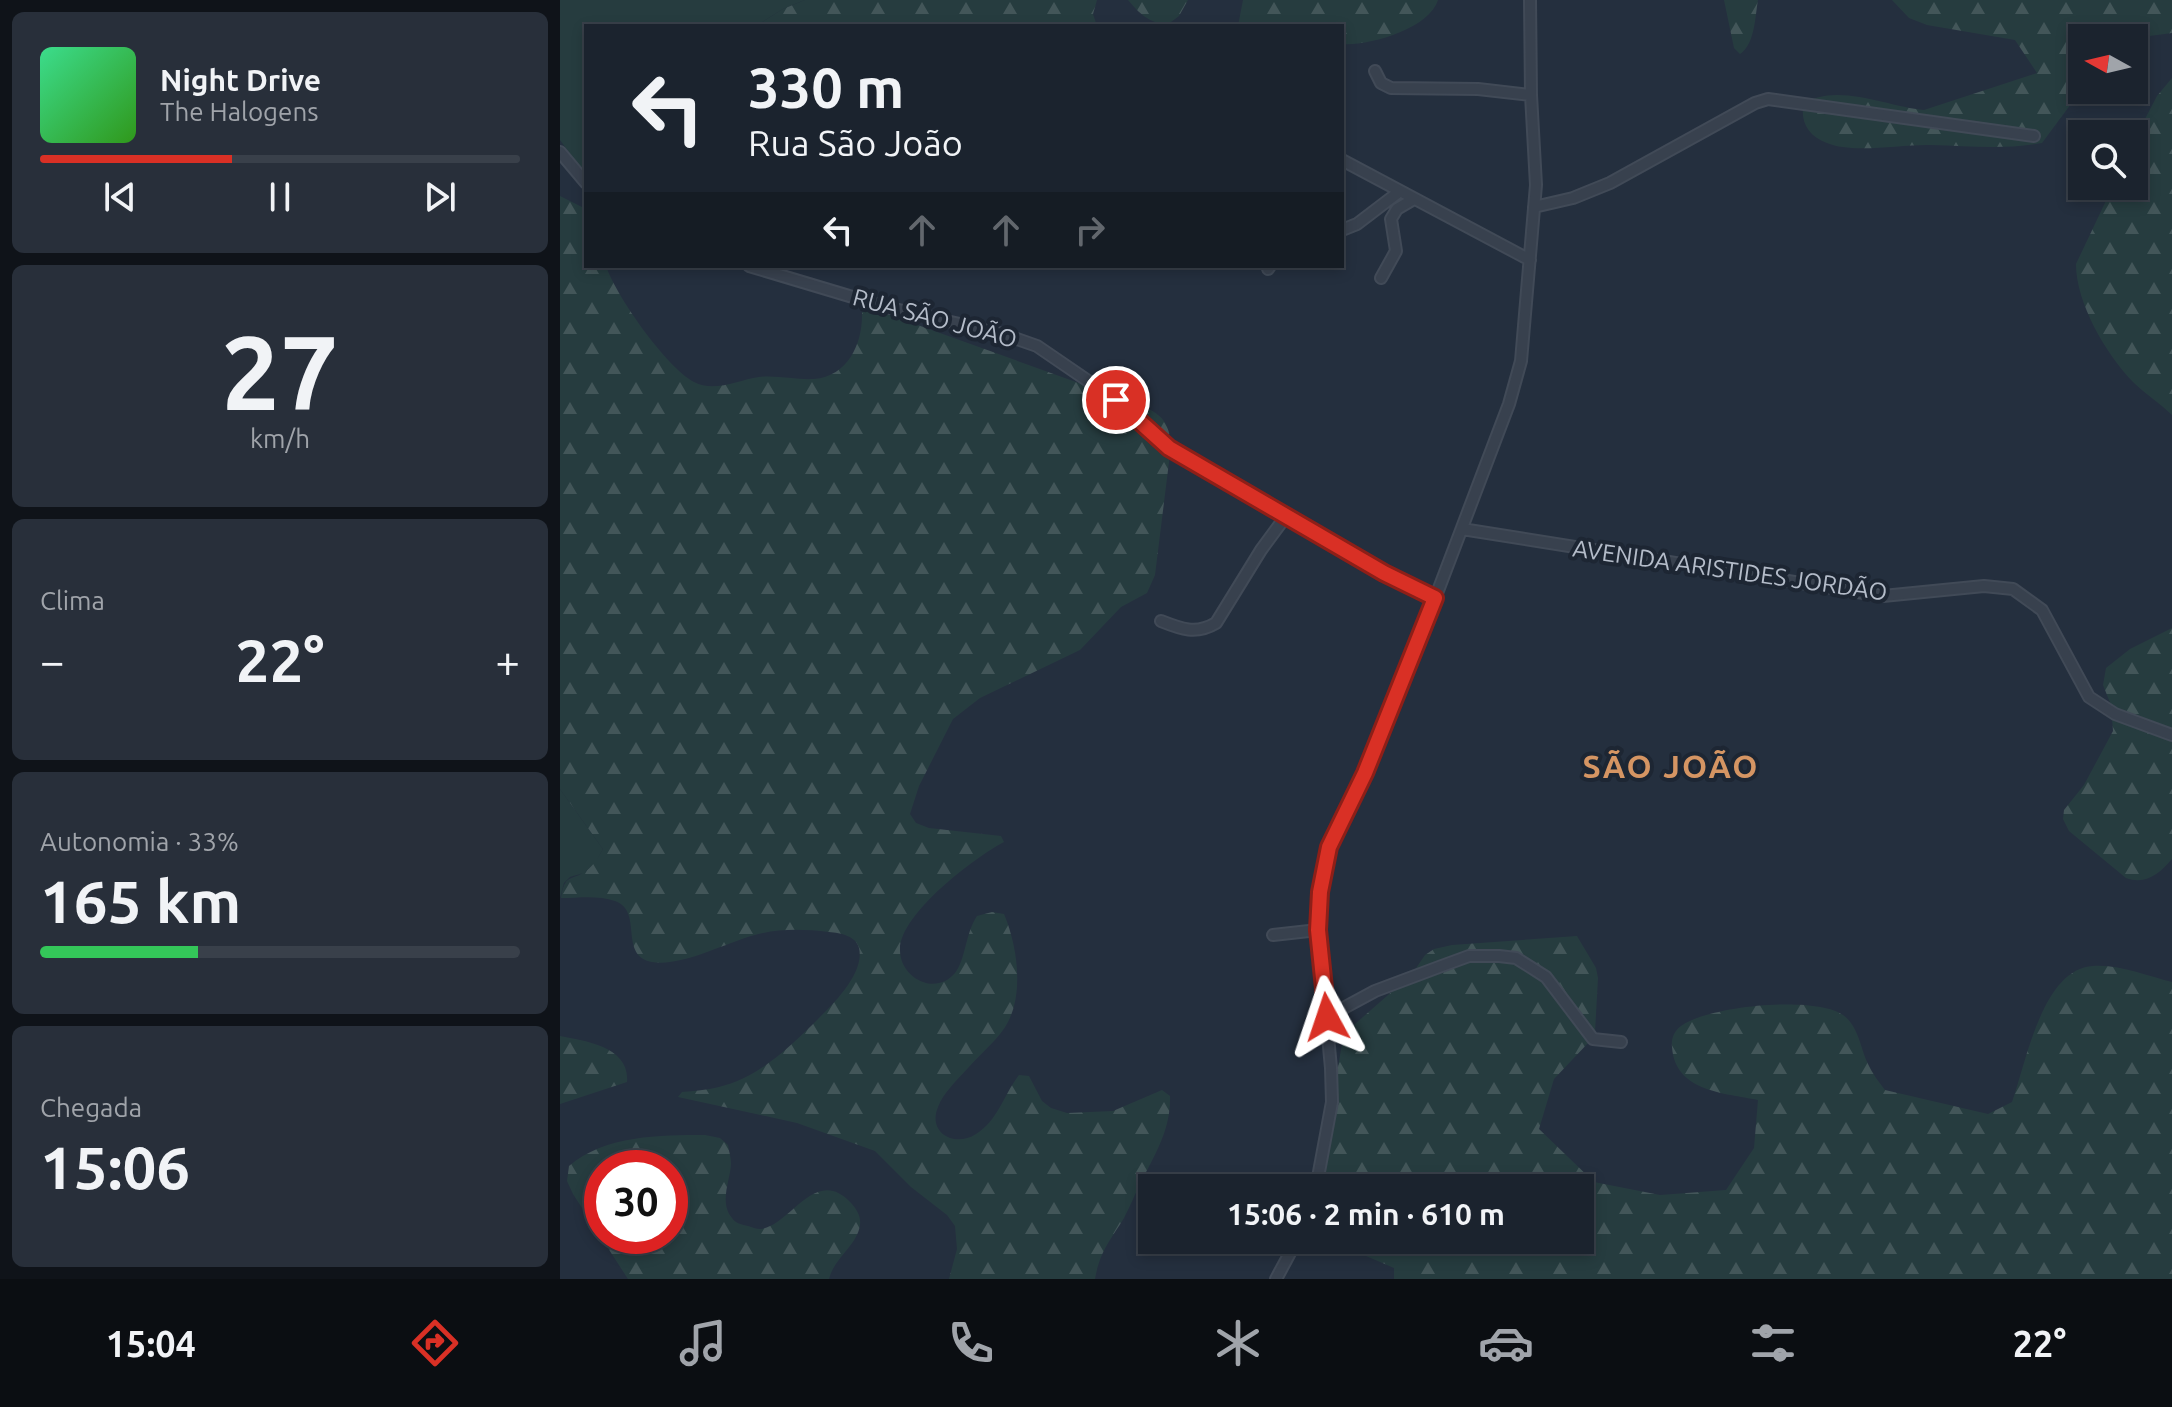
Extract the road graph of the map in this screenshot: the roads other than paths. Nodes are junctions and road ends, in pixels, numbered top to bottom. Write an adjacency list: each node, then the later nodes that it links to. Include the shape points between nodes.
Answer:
1 (1530, 0): 3 (street)
2 (1375, 71): 3 (street, via 1391,88)
3 (1531, 95): 10 (street)
4 (2034, 136): 10 (street, via 1768,99 1610,183)
5 (560, 152): 7 (street)
6 (1344, 161): 8 (street)
7 (584, 181)
8 (1399, 192): 9 (street); 11 (street)
9 (1414, 199): 12 (street); 14 (street, via 1393,213 1396,251)
10 (1534, 207): 12 (street)
11 (1344, 229)
12 (1530, 260): 16 (street, via 1521,361)
13 (756, 268): 15 (street, RUA SÃO JOÃO, via 1037,346 1116,400 1169,448)
14 (1381, 278)
15 (1286, 516): 17 (street, RUA SÃO JOÃO); 18 (street, via 1216,623 1189,631)
16 (1462, 529): 17 (street); 19 (street, AVENIDA ARISTIDES JORDÃO, via 1883,596 1984,586 2013,589 2042,610 2089,697 2115,714)
17 (1435, 598): 20 (street, via 1365,773 1329,847)
18 (1161, 621)
19 (2172, 735)
20 (1318, 930): 21 (street); 22 (street)
21 (1273, 935)
22 (1327, 1017): 23 (street, via 1375,991 1469,956 1499,956 1516,958 1546,977 1593,1039); 24 (street, via 1332,1102)
23 (1621, 1042)
24 (1319, 1174)
25 (1289, 1254): 26 (street)
26 (1276, 1279)

